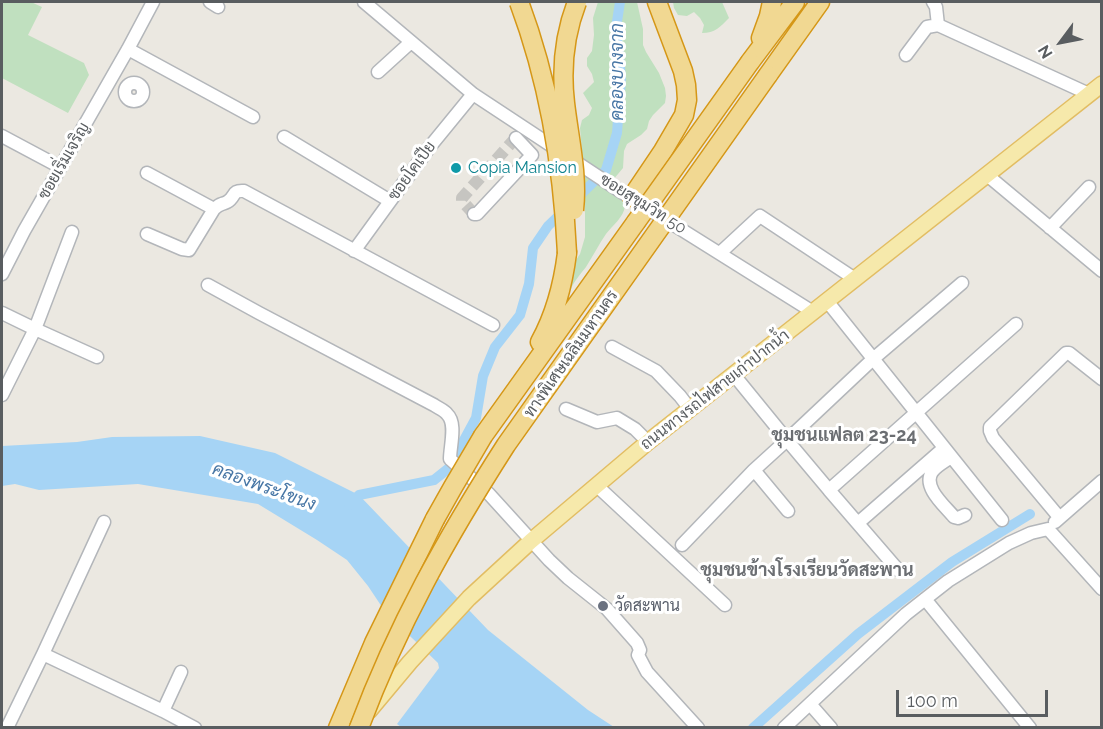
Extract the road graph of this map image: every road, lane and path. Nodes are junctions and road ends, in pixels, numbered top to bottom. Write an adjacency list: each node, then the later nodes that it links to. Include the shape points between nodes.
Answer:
1 (153, 2): 12 (street, ซอยเริ่มเจริญ)
2 (364, 2): 11 (street, ซอยสุขุมวิท 50)
3 (519, 2): 36 (highway, bridge, via 532,38 556,140)
4 (577, 2): 36 (highway, bridge, via 564,61 575,187)
5 (657, 2): 28 (highway, via 683,71 687,100 674,133)
6 (772, 2): 14 (highway)
7 (795, 2): 14 (highway, ทางพิเศษเฉลิมมหานคร)
8 (820, 2): 86 (highway, ทางพิเศษเฉลิมมหานคร, bridge, via 468,504 393,644)
9 (933, 2): 10 (street)
10 (938, 25): 13 (street, via 927,27); 18 (street)
11 (411, 42): 16 (street); 19 (street, ซอยสุขุมวิท 50)
12 (128, 49): 15 (street, ซอยเริ่มเจริญ); 20 (street)
13 (906, 55)
14 (750, 62): 58 (highway, ทางพิเศษเฉลิมมหานคร, bridge)
15 (116, 69): 17 (street); 24 (street, ซอยเริ่มเจริญ)
16 (378, 72)
17 (143, 84)
18 (1095, 89): 26 (main road, ถนนทางรถไฟสายเก่าปากน้ำ)
19 (473, 94): 21 (street, ซอยสุขุมวิท 50); 29 (street, ซอยโคเปีย)
20 (253, 117)
21 (525, 128): 28 (street, ซอยสุขุมวิท 50, bridge); 31 (street, via 515,140 532,156)
22 (2, 136): 24 (street)
23 (284, 137): 29 (street)
24 (60, 166): 39 (street, ซอยเริ่มเจริญ)
25 (147, 173): 30 (street)
26 (987, 175): 32 (street); 40 (main road, ถนนทางรถไฟสายเก่าปากน้ำ)
27 (1089, 187): 32 (street)
28 (632, 197): 37 (street, ซอยสุขุมวิท 50)
29 (390, 201): 35 (street, ซอยโคเปีย)
30 (214, 209): 34 (street, via 187,251); 35 (street, via 241,190)
31 (474, 214)
32 (1050, 228): 38 (street)
33 (72, 232): 48 (street)
34 (147, 234)
35 (354, 251): 47 (street)
36 (567, 253): 58 (highway, via 558,301 542,340)
37 (720, 254): 40 (street, via 760,216); 44 (street, ซอยสุขุมวิท 50)
38 (1101, 271)
39 (2, 274)
40 (855, 279): 43 (main road, ถนนทางรถไฟสายเก่าปากน้ำ)
41 (962, 283): 51 (street)
42 (208, 285): 73 (street, via 450,415 450,459 489,494)
43 (827, 301): 44 (main road, ถนนทางรถไฟสายเก่าปากน้ำ); 51 (street)
44 (813, 312): 52 (main road, ถนนทางรถไฟสายเก่าปากน้ำ)
45 (2, 313): 48 (street)
46 (1016, 324): 57 (street)
47 (493, 325)
48 (35, 329): 50 (street); 54 (street)
49 (612, 347): 56 (street, via 657,371)
50 (97, 357)
51 (873, 359): 57 (street); 59 (street)
52 (734, 375): 56 (main road, ถนนทางรถไฟสายเก่าปากน้ำ); 59 (street)
53 (1101, 379): 68 (street, via 1066,353 990,427 993,438)
54 (2, 395)
55 (566, 409): 60 (street, via 597,422 617,417)
56 (690, 409): 60 (main road, ถนนทางรถไฟสายเก่าปากน้ำ)
57 (915, 412): 61 (street); 65 (street)
58 (483, 436): 85 (highway, ทางพิเศษเฉลิมมหานคร, bridge, via 410,569)
59 (787, 440): 62 (street); 65 (street)
60 (648, 442): 64 (main road, ถนนทางรถไฟสายเก่าปากน้ำ)
61 (948, 452): 67 (street, via 932,472 931,489 954,517); 69 (street); 71 (street)
62 (754, 470): 66 (street); 74 (street)
63 (1101, 482): 68 (street)
64 (596, 485): 73 (main road, ถนนทางรถไฟสายเก่าปากน้ำ); 78 (street)
65 (829, 490): 71 (street)
66 (789, 511)
67 (965, 515)
68 (1059, 517): 72 (street)
69 (1002, 520)
70 (104, 522): 79 (street)
71 (858, 523): 75 (street)
72 (1048, 529): 76 (street); 77 (street, via 1010,543)
73 (531, 541): 86 (main road, ถนนทางรถไฟสายเก่าปากน้ำ, via 469,598 390,686); 87 (street, via 567,578 607,609 638,643 638,655 647,672)
74 (681, 545)
75 (898, 570)
76 (1101, 589)
77 (925, 599): 81 (street); 90 (street)
78 (725, 605)
79 (43, 654): 82 (street); 83 (street)
80 (181, 672): 82 (street)
81 (810, 704): 88 (street); 89 (street)
82 (163, 711): 84 (street)
83 (7, 728)
84 (195, 728)
85 (338, 728)
86 (359, 728)
87 (698, 728)
88 (784, 728)
89 (831, 728)
90 (1030, 728)

